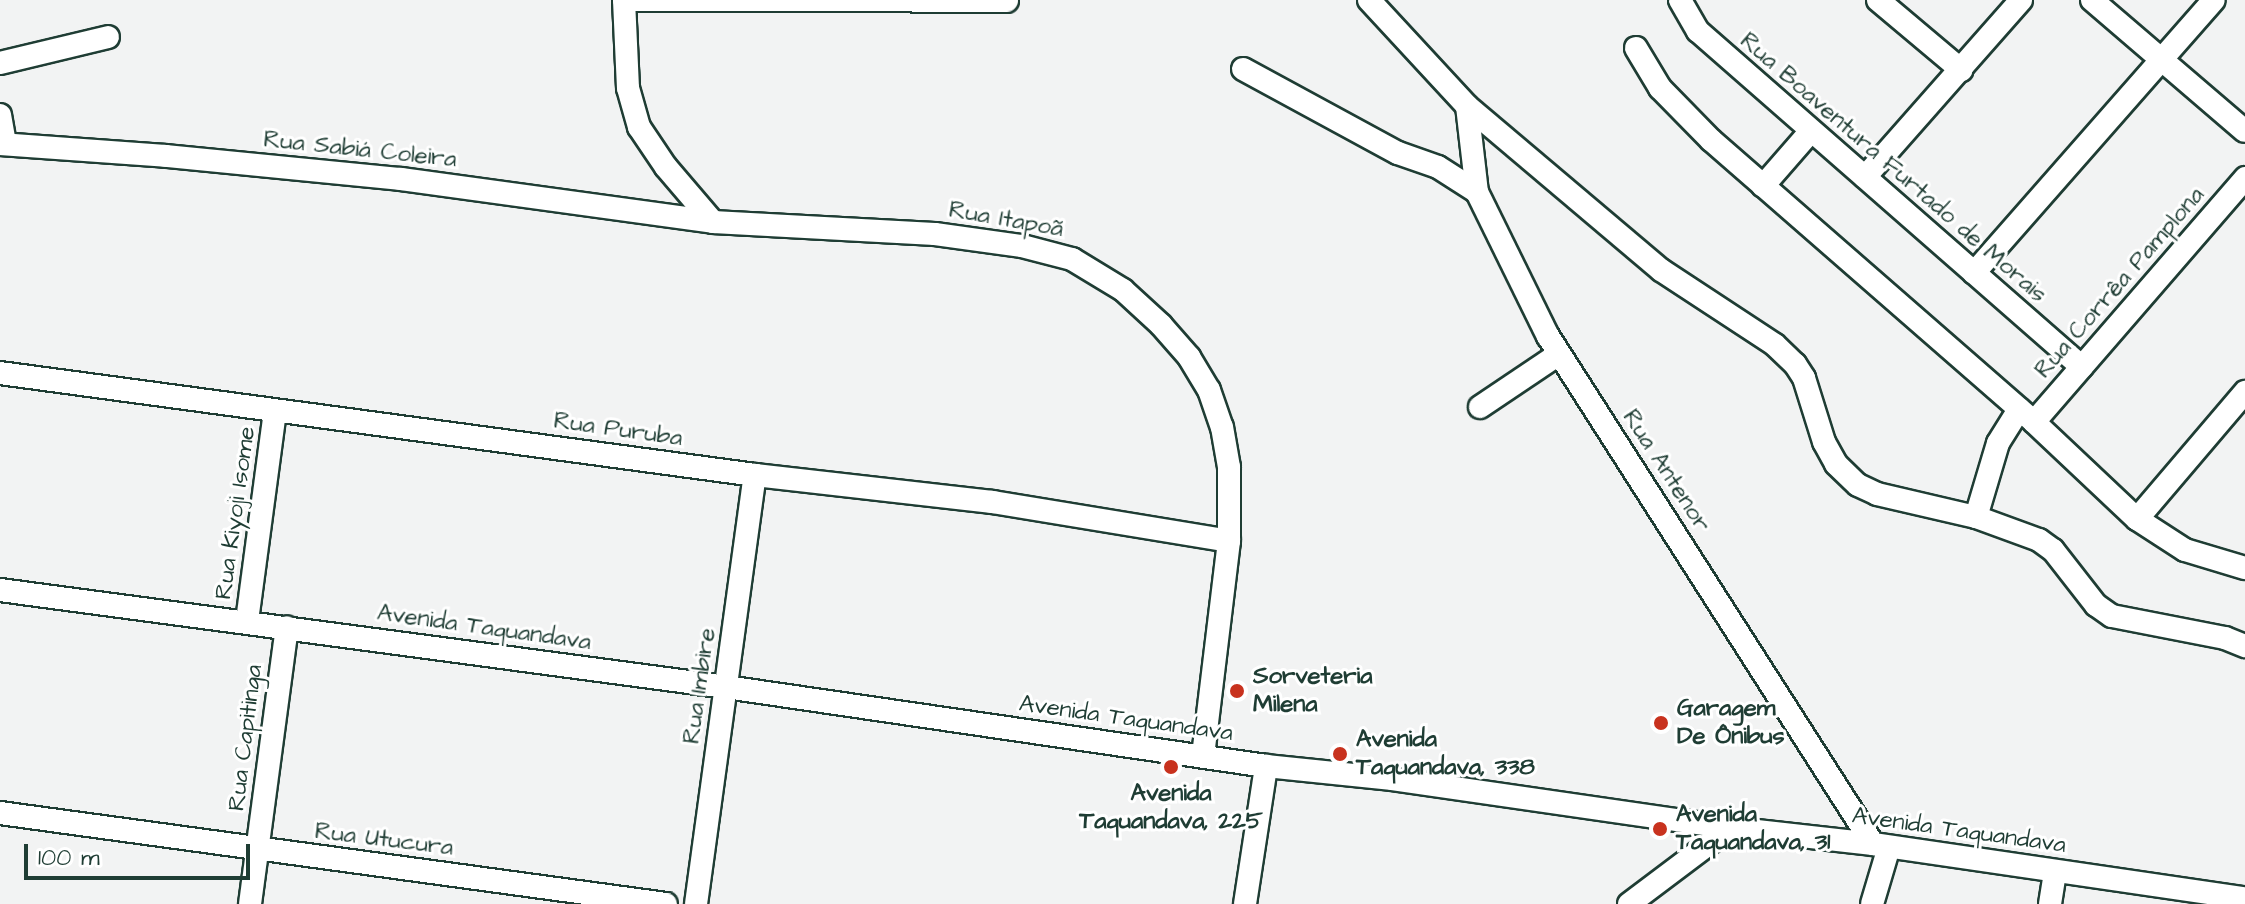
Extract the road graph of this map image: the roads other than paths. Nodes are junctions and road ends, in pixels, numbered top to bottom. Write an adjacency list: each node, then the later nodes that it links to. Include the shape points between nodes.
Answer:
1 (624, 0): 8 (street); 24 (street, via 628,88 639,127)
2 (1369, 0): 15 (street)
3 (1680, 0): 18 (street, Rua Boaventura Furtado de Morais, via 1698,31)
4 (1878, 0): 14 (street)
5 (2021, 0): 14 (street)
6 (2092, 0): 11 (street)
7 (2214, 0): 11 (street)
8 (1007, 1)
9 (108, 37): 12 (street)
10 (1636, 48): 22 (street, via 1660,88)
11 (2162, 60): 17 (street); 25 (street)
12 (0, 63)
13 (1243, 69): 23 (street)
14 (1961, 70): 20 (street)
15 (1467, 106): 23 (street, Rua Antenor); 34 (street, via 1661,270 1775,345 1795,364 1824,442 1836,464 1858,485)
16 (0, 115): 19 (street)
17 (2245, 131)
18 (1810, 132): 20 (street, Rua Boaventura Furtado de Morais); 22 (street)
19 (2, 144): 24 (street, Rua Sabiá Coleira, via 401,179)
20 (1865, 177): 25 (street, Rua Boaventura Furtado de Morais)
21 (2245, 178): 27 (street, Rua Corrêa Pamplona)
22 (1763, 186): 32 (street)
23 (1477, 192): 26 (street, Rua Antenor)
24 (713, 222): 36 (street, Rua Itapoã, via 935,234 1022,246 1072,259 1123,290 1189,357 1209,390 1229,467)
25 (1974, 273): 27 (street, Rua Boaventura Furtado de Morais)
26 (1559, 354): 30 (street); 47 (street, Rua Antenor)
27 (2082, 367): 32 (street, Rua Corrêa Pamplona)
28 (0, 373): 31 (street, Rua Puruba)
29 (2245, 392): 35 (street)
30 (1480, 407)
31 (275, 411): 33 (street, Rua Puruba); 39 (street, Rua Kiyoji Isome)
32 (2026, 416): 34 (street, Rua Corrêa Pamplona, via 1998,443); 35 (street)
33 (755, 475): 36 (street, Rua Puruba, via 992,502); 42 (street, Rua Imbire)
34 (1976, 517): 41 (street, via 2053,550 2096,605 2112,616)
35 (2137, 519): 37 (street, via 2185,550)
36 (1229, 541): 43 (street, Rua Itapoã)
37 (2245, 568)
38 (0, 590): 39 (street, Avenida Taquandava)
39 (247, 621): 40 (street, Avenida Taquandava)
40 (287, 627): 42 (street, Avenida Taquandava); 48 (street, Rua Capitinga)
41 (2245, 646)
42 (726, 687): 43 (street, Avenida Taquandava); 54 (street, Rua Imbire)
43 (1203, 756): 44 (street, Avenida Taquandava)
44 (1266, 766): 46 (street, Avenida Taquandava); 55 (street)
45 (0, 813): 48 (street, Rua Utucura)
46 (1730, 828): 47 (street, Avenida Taquandava); 56 (street)
47 (1881, 845): 49 (street, Avenida Taquandava); 57 (street)
48 (258, 851): 52 (street, Rua Capitinga); 53 (street, Rua Utucura)
49 (2055, 872): 50 (street, Avenida Taquandava); 58 (street)
50 (2120, 881): 51 (street, Avenida Taquandava); 59 (street)
51 (2245, 898)
52 (250, 904)
53 (666, 904)
54 (696, 904)
55 (1245, 904)
56 (1629, 904)
57 (1872, 904)
58 (2050, 904)
59 (2124, 904)

